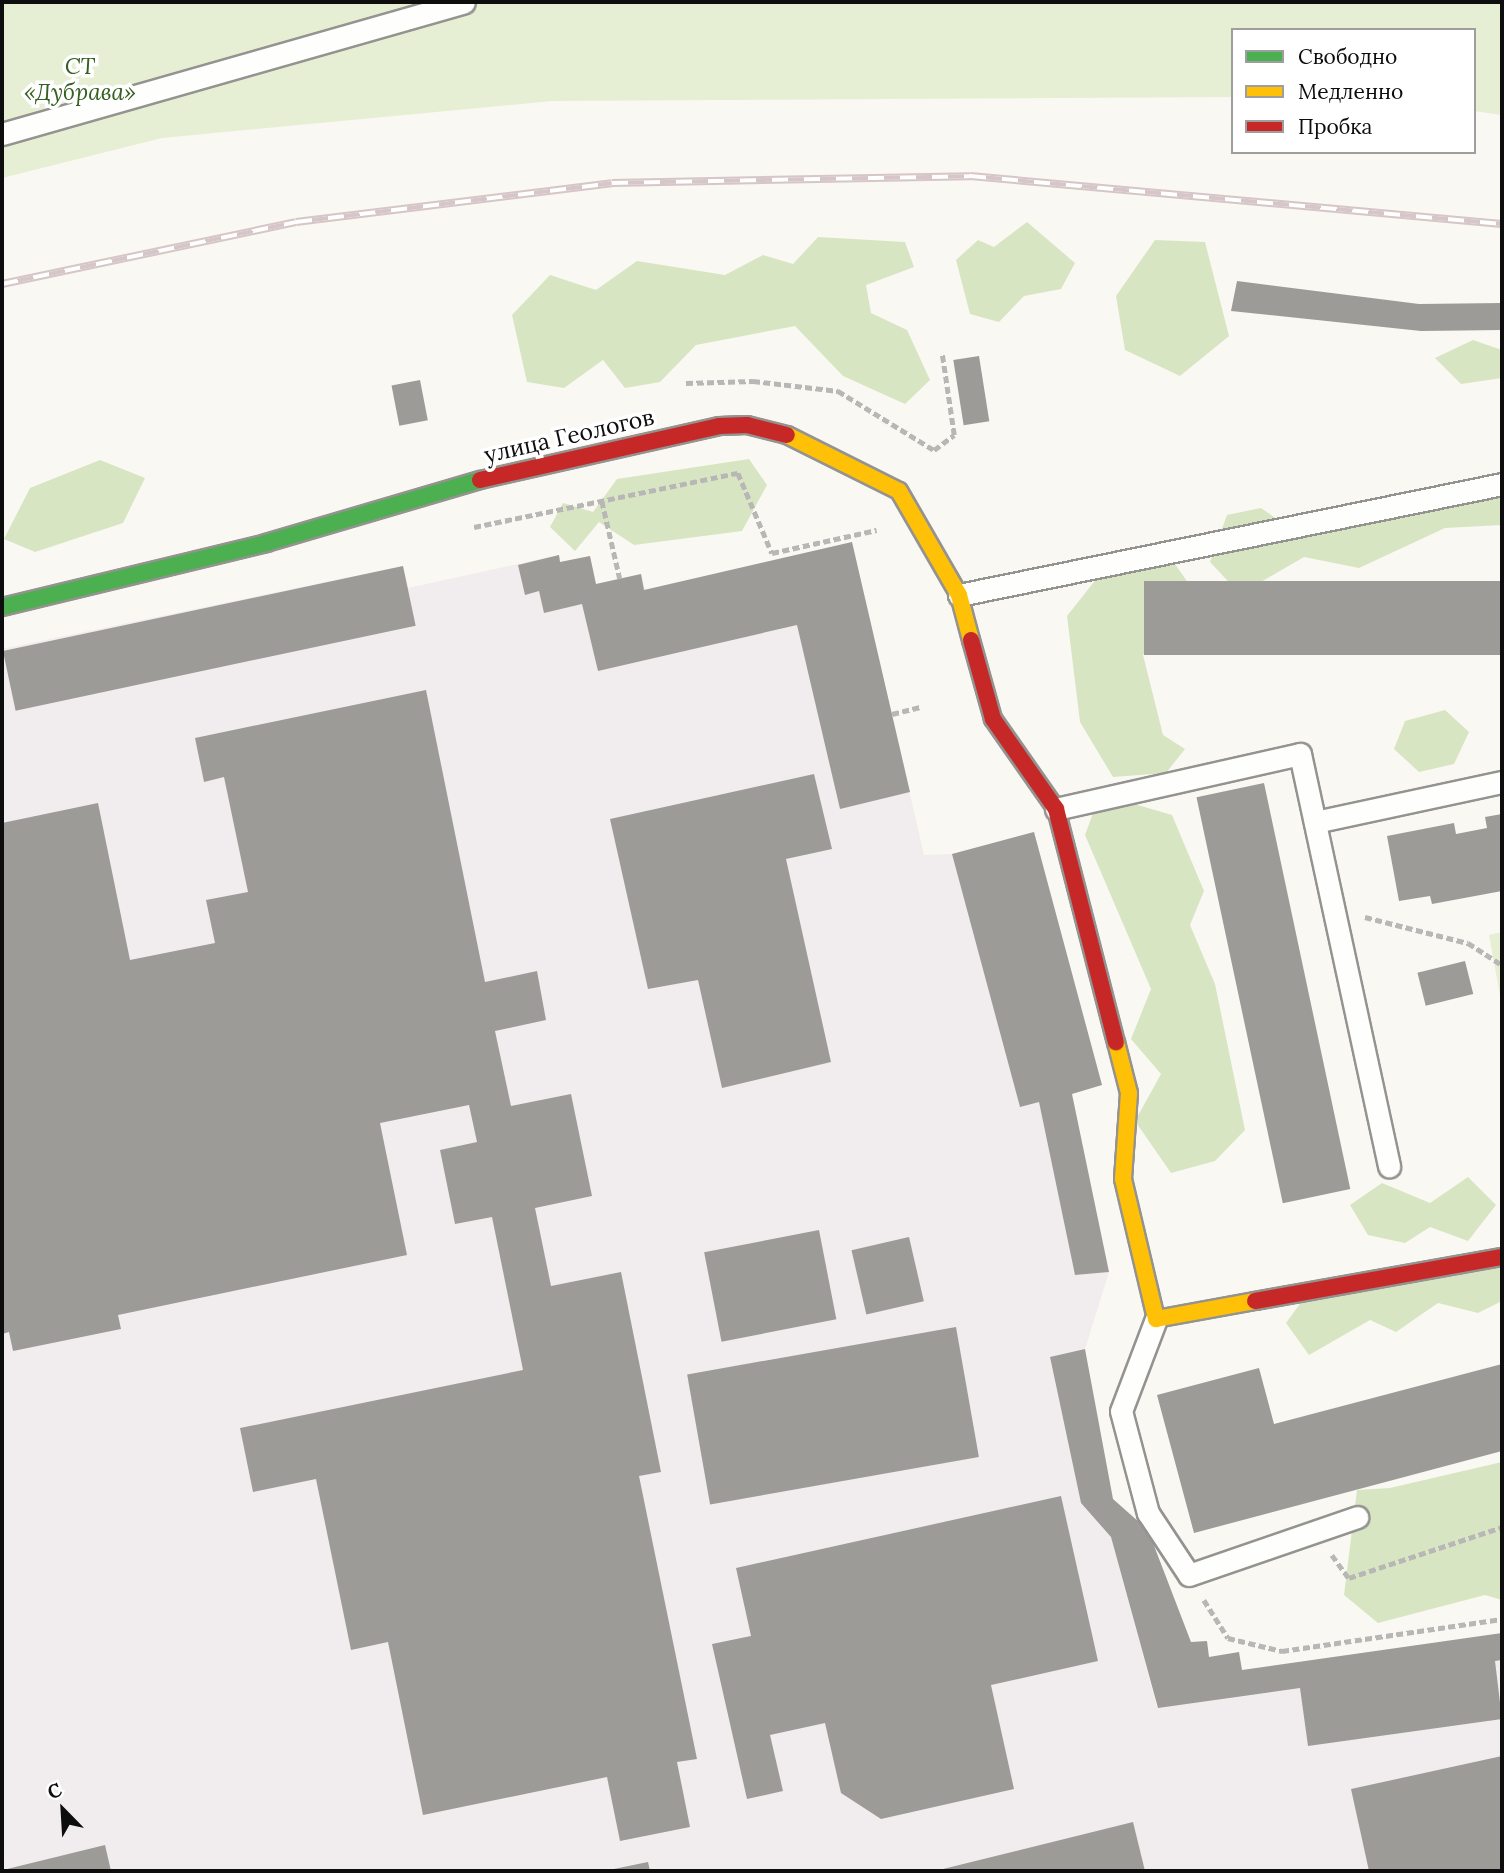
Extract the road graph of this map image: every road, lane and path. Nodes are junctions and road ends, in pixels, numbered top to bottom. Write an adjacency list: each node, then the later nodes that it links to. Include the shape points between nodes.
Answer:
1 (464, 2): 2 (lane)
2 (2, 134)
3 (942, 354): 4 (path, via 954,435 934,450 838,391 752,381)
4 (686, 383)
5 (1502, 484): 10 (lane)
6 (601, 501): 7 (path); 8 (path, via 738,473 772,553); 9 (path)
7 (474, 527)
8 (877, 530)
9 (620, 579)
10 (959, 595): 11 (street, улица Геологов, via 899,491 794,437 747,425 719,426 464,484 266,543); 15 (street, улица Геологов, via 993,719)
11 (2, 607)
12 (920, 707): 13 (path)
13 (892, 714)
14 (1502, 782): 16 (lane)
15 (1056, 809): 16 (lane, via 1300,754); 21 (street, via 1129,1093 1122,1179)
16 (1314, 822): 17 (lane)
17 (1333, 909): 18 (path, via 1468,943); 19 (lane)
18 (1502, 965)
19 (1389, 1167)
20 (1502, 1257): 21 (street)
21 (1156, 1319): 25 (lane, via 1121,1411 1148,1513)
22 (1357, 1517): 24 (lane)
23 (1502, 1527): 24 (path, via 1349,1578)
24 (1315, 1532): 25 (lane)
25 (1189, 1575): 26 (path, via 1228,1638 1282,1651)
26 (1502, 1619)

